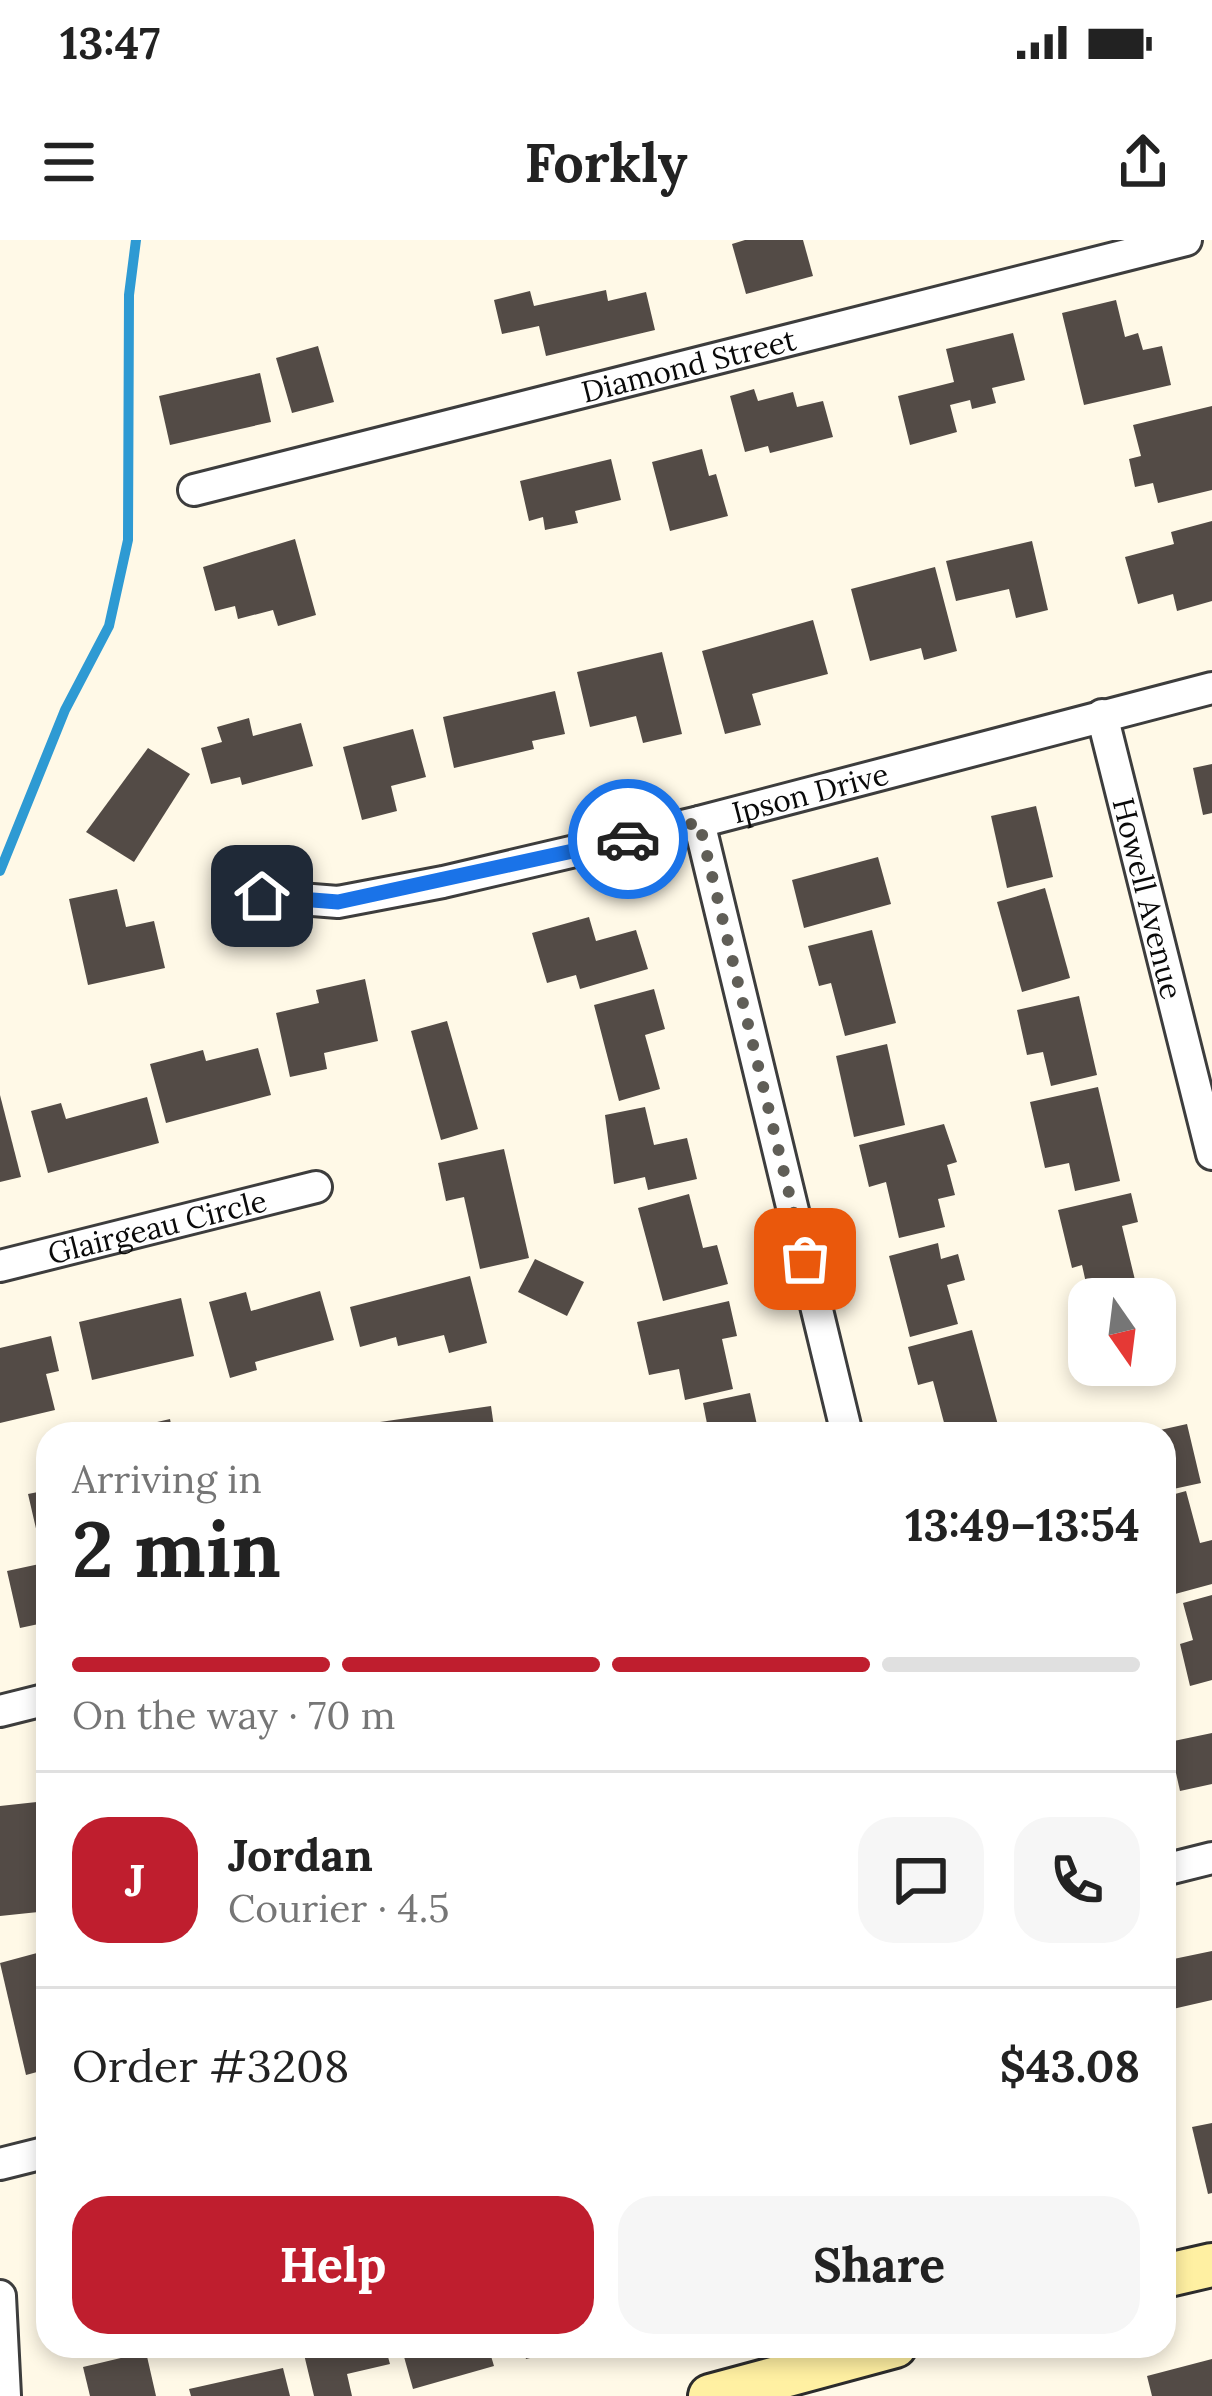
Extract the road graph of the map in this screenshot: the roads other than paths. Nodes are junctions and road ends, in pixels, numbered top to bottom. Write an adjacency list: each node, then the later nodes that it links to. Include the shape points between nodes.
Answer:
1 (1186, 240): 2 (street, Diamond Street)
2 (194, 490)
3 (1212, 688): 4 (street, Ipson Drive)
4 (1102, 716): 5 (street, Ipson Drive); 7 (street, Howell Avenue)
5 (699, 822): 6 (street, Ipson Drive, via 338,902); 10 (street)
6 (262, 896)
7 (1212, 1154)
8 (316, 1187): 9 (street, Glairgeau Circle)
9 (0, 1266)
10 (844, 1422)
11 (36, 1702): 12 (street)
12 (0, 1711)
13 (1212, 1858): 14 (street)
14 (1176, 1867)
15 (36, 2155): 16 (street)
16 (0, 2164)
17 (1212, 2265): 18 (main road)
18 (1176, 2273)
19 (0, 2296): 21 (street)
20 (851, 2358): 22 (main road)
21 (5, 2396)
22 (710, 2396)

